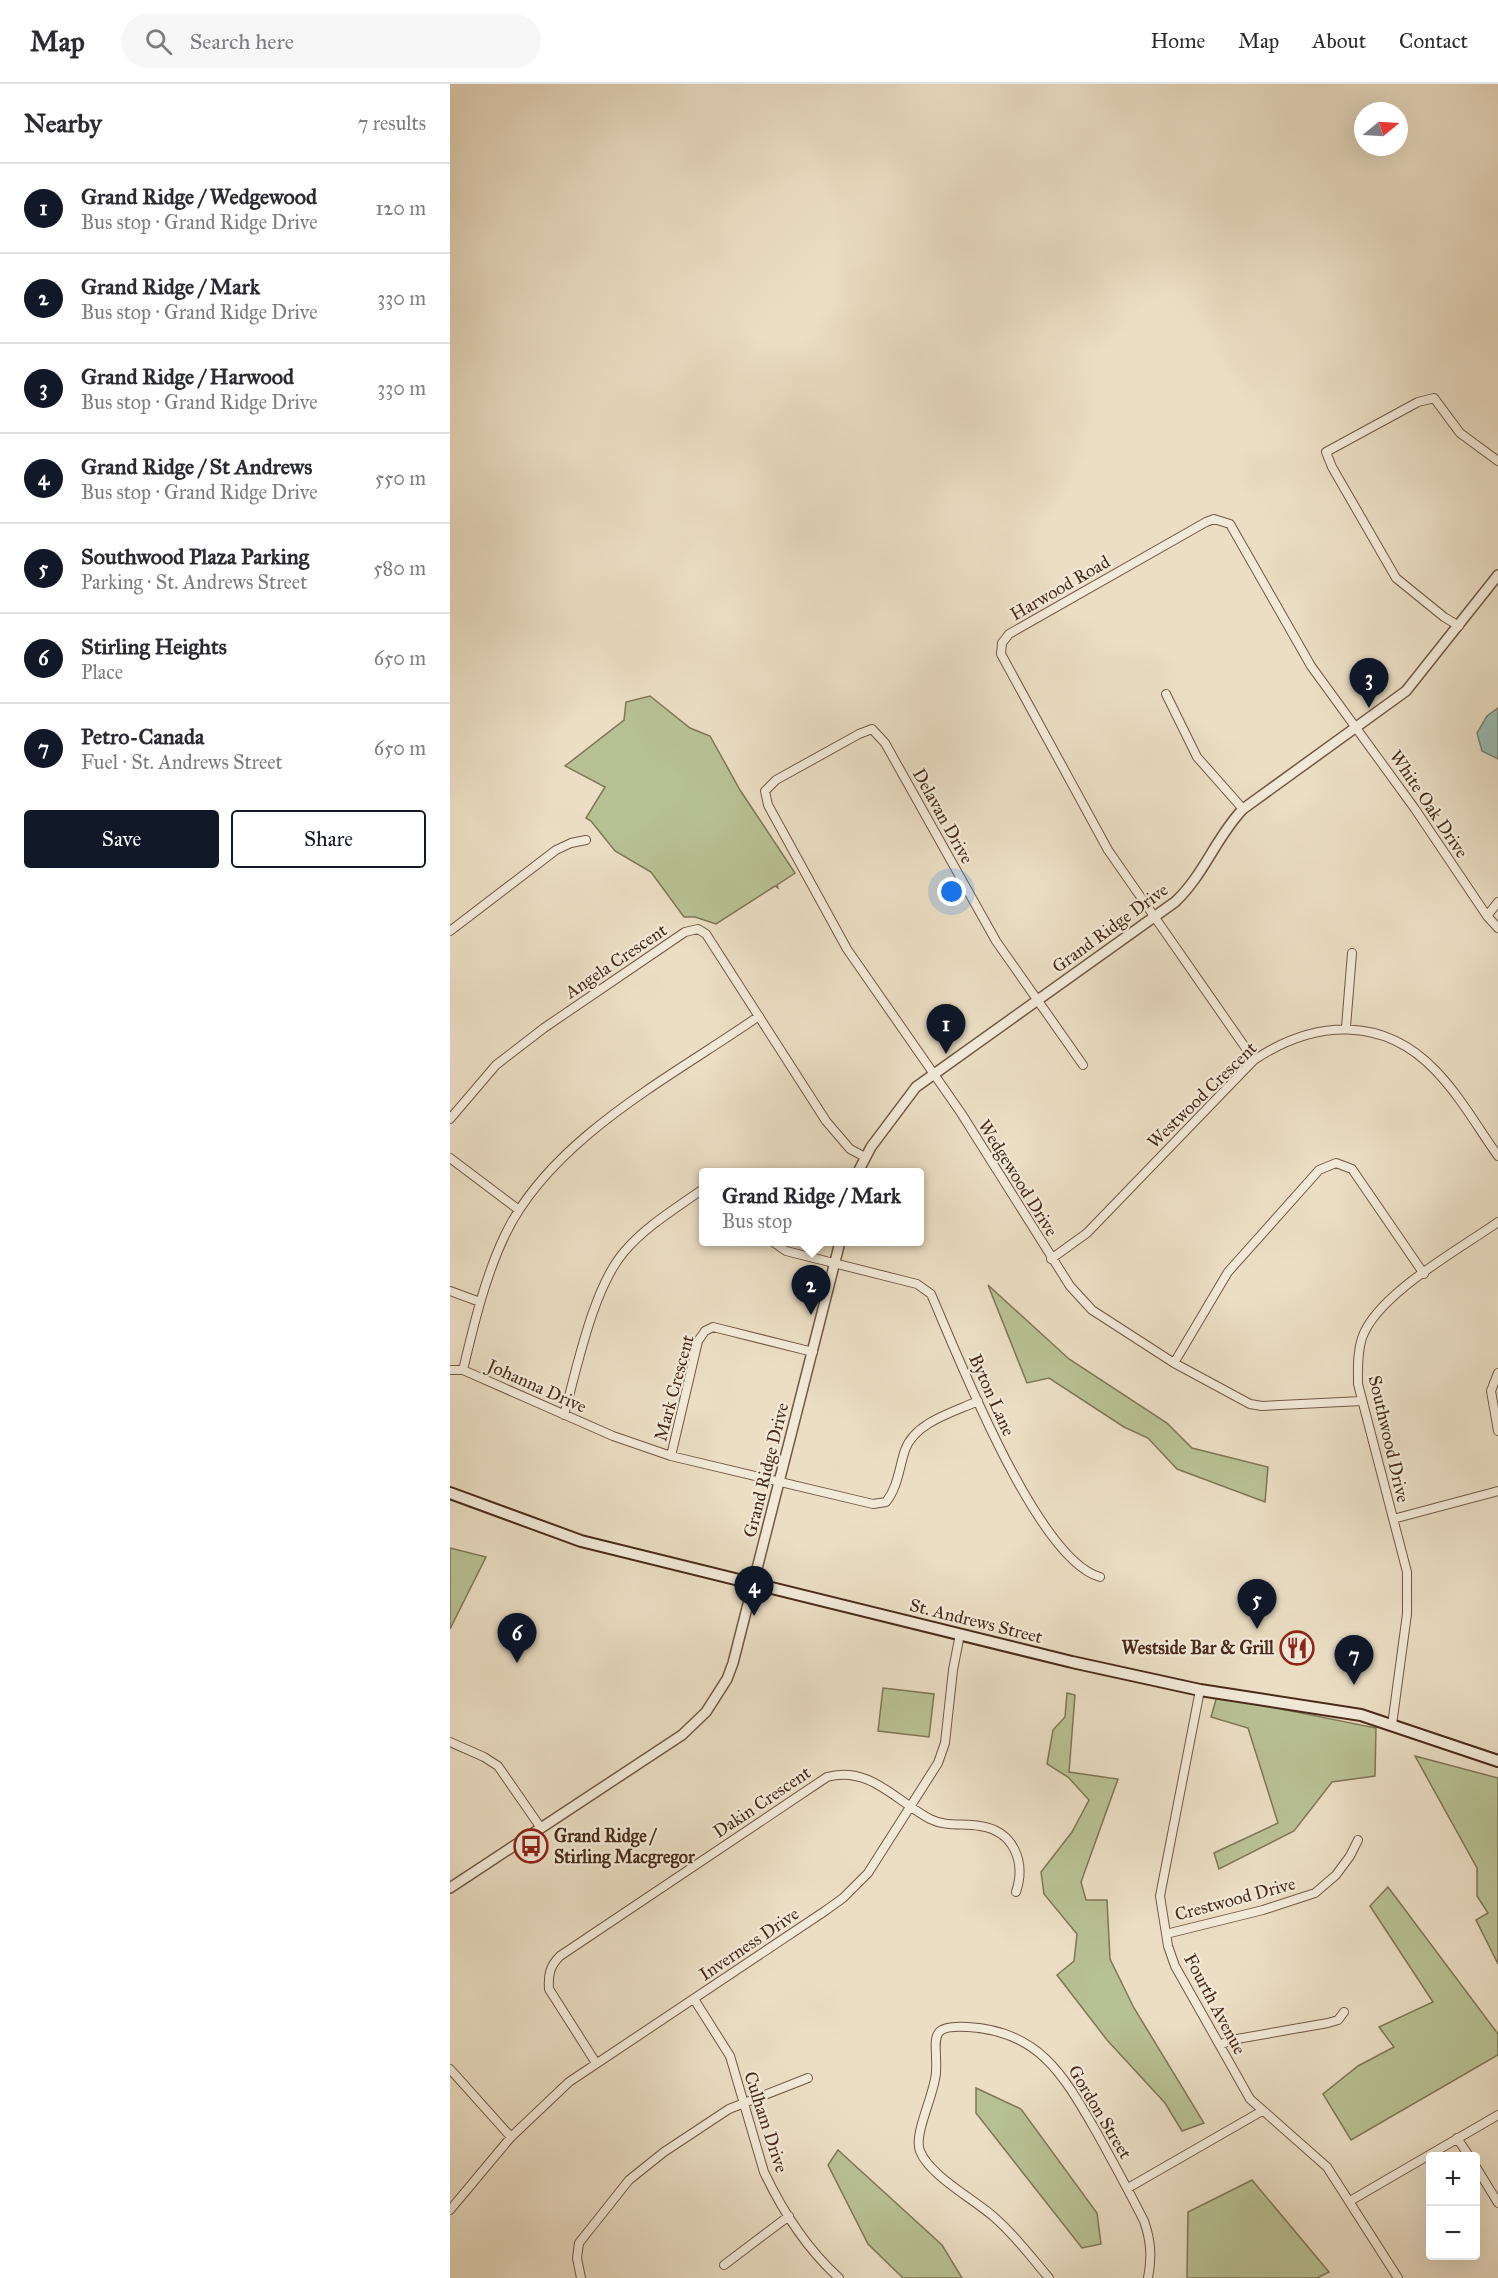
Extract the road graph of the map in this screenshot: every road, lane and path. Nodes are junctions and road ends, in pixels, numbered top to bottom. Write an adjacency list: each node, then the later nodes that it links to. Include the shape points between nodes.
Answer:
1 (1498, 460): 3 (street, via 1461,433 1434,398 1418,402 1326,452 1396,578)
2 (1498, 575): 3 (street, Grand Ridge Drive)
3 (1459, 626): 5 (street, Grand Ridge Drive, via 1413,683)
4 (1166, 694): 7 (street, via 1197,757)
5 (1356, 727): 7 (street, Grand Ridge Drive); 10 (street, White Oak Drive); 11 (street, Harwood Road, via 1311,666 1235,531 1223,520 1206,522 1009,634 1002,643 1001,654 1108,850)
6 (768, 805): 15 (street, Delavan Drive, via 765,791 776,780 872,729 885,743 996,941); 20 (street, Wedgewood Drive, via 847,949)
7 (1243, 809): 11 (street, Grand Ridge Drive, via 1227,826 1195,880)
8 (586, 840): 13 (street, via 556,850)
9 (1498, 902): 10 (street)
10 (1487, 916): 12 (street, White Oak Drive)
11 (1154, 919): 15 (street, Grand Ridge Drive); 18 (street, Harwood Road)
12 (1498, 928)
13 (450, 931)
14 (1352, 953): 17 (street)
15 (1037, 1001): 19 (street, Delavan Drive); 20 (street, Grand Ridge Drive)
16 (759, 1016): 21 (street, Angela Crescent, via 706,934 693,929 496,1065); 23 (street, Angela Crescent, via 826,1121 850,1149); 27 (street, Johanna Drive, via 575,1145)
17 (1346, 1027): 18 (street, Westwood Crescent, via 1296,1037); 22 (street, Westwood Crescent, via 1390,1038 1415,1052 1453,1091)
18 (1254, 1060): 31 (street, Westwood Crescent, via 1087,1233)
19 (1083, 1065)
20 (934, 1074): 23 (street, Grand Ridge Drive, via 908,1095); 31 (street, Wedgewood Drive)
21 (450, 1119)
22 (1498, 1156)
23 (865, 1157): 25 (street, Grand Ridge Drive)
24 (450, 1158): 27 (street)
25 (860, 1168)
26 (699, 1192): 43 (street, via 650,1226 623,1253 602,1287)
27 (519, 1210): 35 (street, Johanna Drive, via 505,1234)
28 (1498, 1222): 33 (street, Southwood Drive)
29 (779, 1246): 32 (street, Byton Lane)
30 (839, 1246): 32 (street, Grand Ridge Drive)
31 (1051, 1259): 37 (street, Wedgewood Drive, via 1092,1310)
32 (834, 1263): 36 (street, Grand Ridge Drive); 41 (street, Byton Lane, via 924,1288 931,1294)
33 (1424, 1274): 37 (street, via 1352,1169 1336,1162 1319,1170 1228,1272); 42 (street, Southwood Drive, via 1383,1306 1362,1337 1358,1384)
34 (450, 1291): 35 (street)
35 (480, 1302): 39 (street, Johanna Drive)
36 (813, 1352): 45 (street, Mark Crescent, via 713,1327 705,1331 698,1341); 46 (street, Grand Ridge Drive)
37 (1174, 1363): 42 (street, Wedgewood Drive, via 1250,1404)
38 (450, 1370): 39 (street)
39 (463, 1370): 43 (street, Johanna Drive)
40 (1498, 1373): 44 (street, via 1492,1382 1491,1400)
41 (978, 1401): 46 (street, Johanna Drive, via 933,1421 915,1434 906,1447 894,1492 886,1503 873,1504); 50 (street, Byton Lane, via 1012,1475 1062,1549 1078,1568)
42 (1362, 1401): 49 (street, Southwood Drive)
43 (564, 1415): 45 (street, Johanna Drive, via 613,1437)
44 (1498, 1431)
45 (671, 1456): 46 (street, Johanna Drive)
46 (780, 1482): 51 (street, Grand Ridge Drive)
47 (1498, 1491): 49 (street)
48 (450, 1493): 51 (main road, St. Andrews Street, via 581,1541)
49 (1393, 1519): 54 (street, Southwood Drive, via 1409,1594)
50 (1100, 1577)
51 (754, 1583): 52 (main road, St. Andrews Street); 58 (street, Grand Ridge Drive, via 727,1679 706,1712 662,1749)
52 (960, 1634): 53 (main road, St. Andrews Street); 57 (street, Inverness Drive, via 942,1753)
53 (1200, 1690): 54 (main road, St. Andrews Street, via 1316,1706); 62 (street, Fourth Avenue, via 1162,1878 1160,1896)
54 (1392, 1725): 56 (main road, St. Andrews Street)
55 (450, 1742): 58 (street, via 498,1766)
56 (1498, 1761)
57 (912, 1806): 61 (street, Dakin Crescent, via 938,1822 982,1826 1005,1837 1019,1861); 63 (street, Inverness Drive, via 868,1873 843,1898); 66 (street, Dakin Crescent, via 861,1776 840,1773 827,1777 560,1956 548,1975 549,1989)
58 (541, 1828): 60 (street, Grand Ridge Drive)
59 (1358, 1840): 62 (street, Crestwood Drive, via 1336,1875 1315,1893)
60 (450, 1888)
61 (1016, 1892)
62 (1166, 1934): 65 (street, Fourth Avenue, via 1175,1966)
63 (694, 1999): 66 (street, Inverness Drive); 69 (street, Culham Drive, via 724,2044)
64 (1344, 2012): 65 (street, via 1328,2023)
65 (1220, 2045): 70 (street, Fourth Avenue, via 1250,2099)
66 (596, 2062): 72 (street, Inverness Drive)
67 (450, 2069): 72 (street)
68 (808, 2078): 69 (street)
69 (744, 2102): 80 (street, Culham Drive, via 764,2172); 82 (street, via 664,2152 629,2180 579,2243)
70 (1262, 2111): 76 (street); 77 (street, Fourth Avenue, via 1327,2167)
71 (1498, 2115): 73 (street)
72 (511, 2137): 79 (street, Inverness Drive)
73 (1457, 2138): 74 (street); 77 (street)
74 (1466, 2152)
75 (1480, 2174): 78 (street)
76 (1128, 2188): 84 (street, Gordon Street, via 1068,2083 1049,2060 999,2030 949,2026 940,2029 935,2039 934,2091 919,2137 919,2149 926,2163 1014,2236); 85 (street, Gordon Street, via 1150,2237)
77 (1350, 2201): 86 (street, Fourth Avenue)
78 (1498, 2203)
79 (450, 2210)
80 (789, 2216): 81 (street); 83 (street, Culham Drive, via 814,2252)
81 (724, 2265)
82 (581, 2278)
83 (839, 2278)
84 (1049, 2278)
85 (1148, 2278)
86 (1398, 2278)

